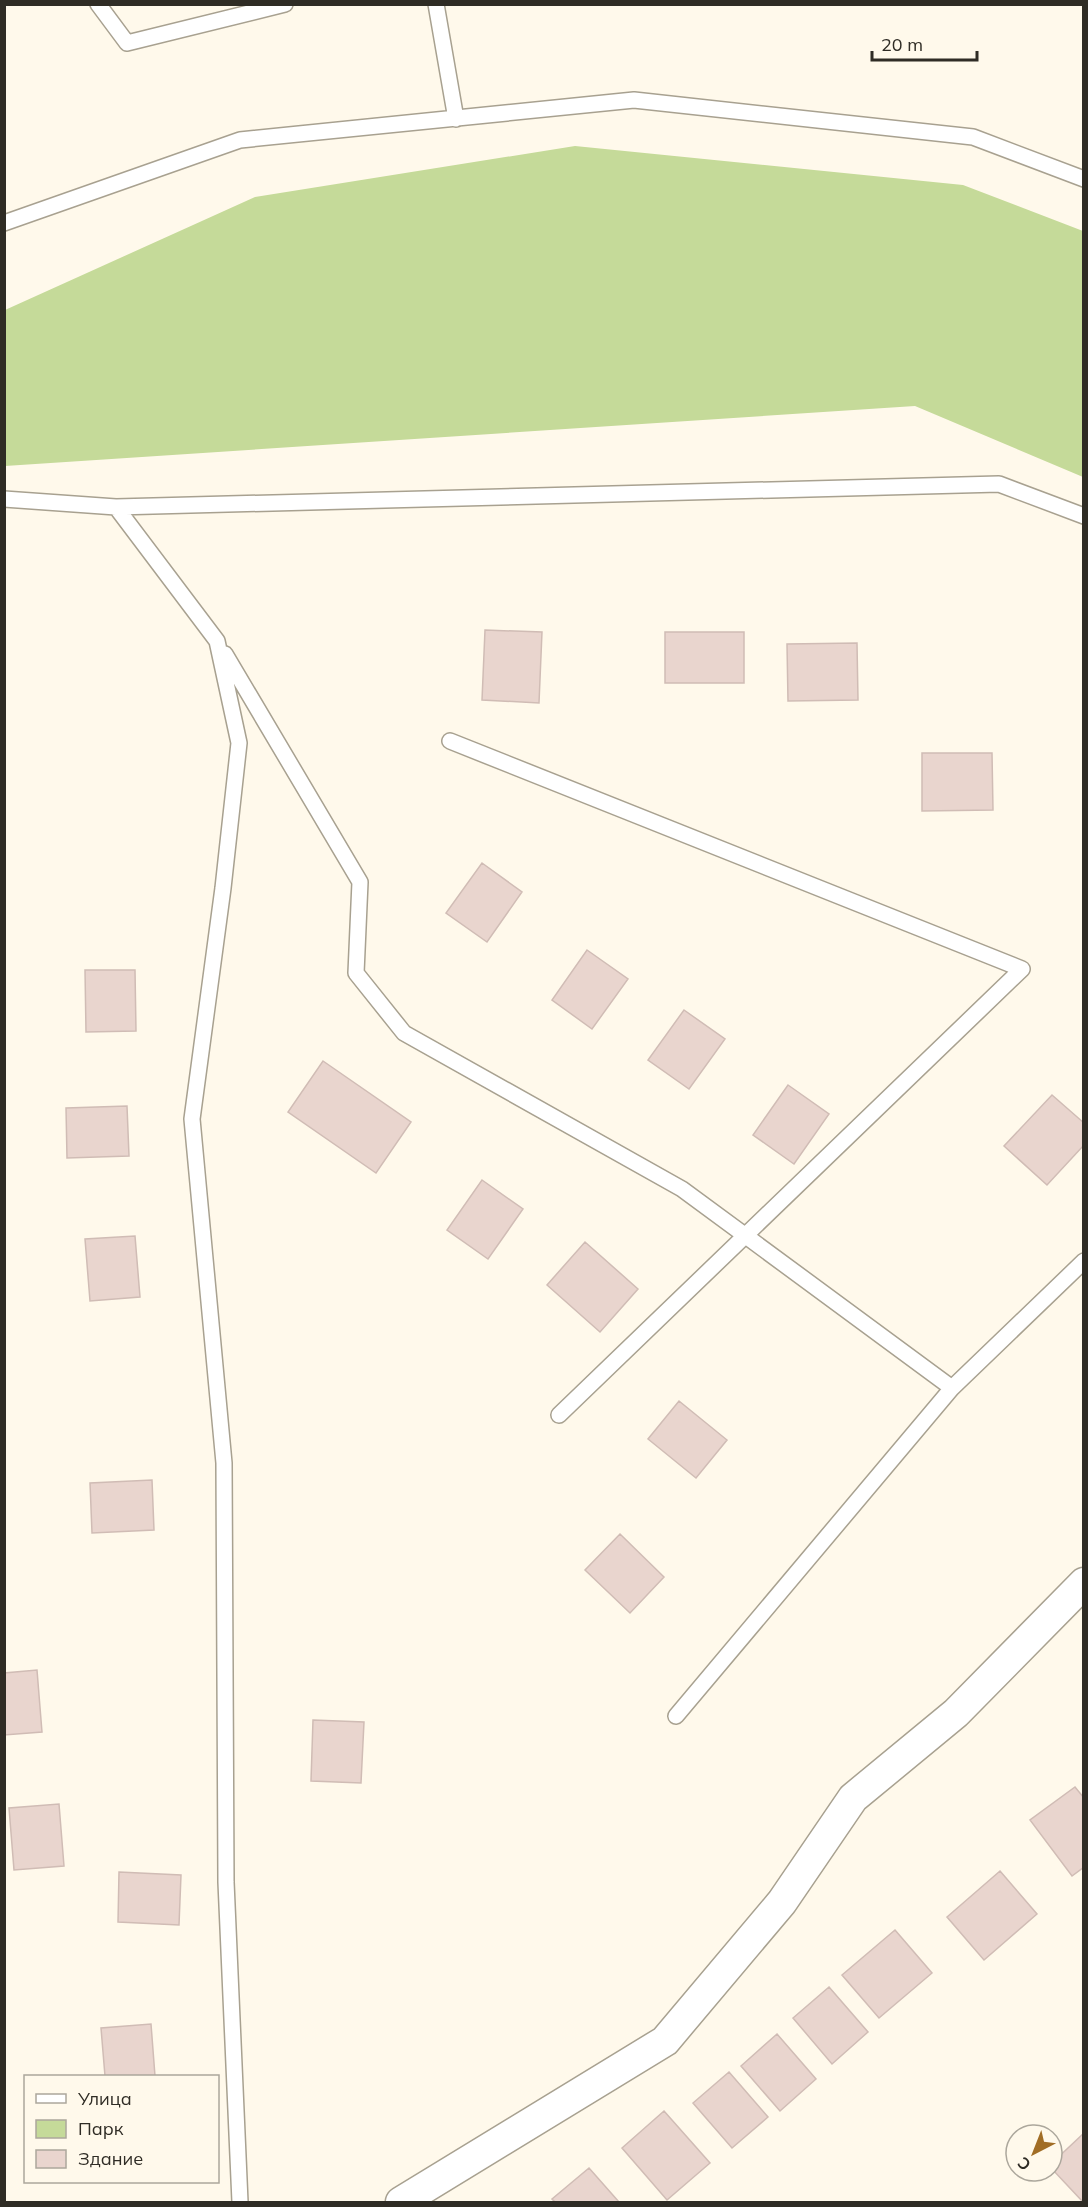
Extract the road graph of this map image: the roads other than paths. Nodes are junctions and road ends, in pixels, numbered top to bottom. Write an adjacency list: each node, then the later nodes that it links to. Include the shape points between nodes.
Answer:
1 (98, 4): 2 (lane, via 127,43)
2 (285, 4)
3 (436, 4): 4 (lane)
4 (456, 119): 5 (lane, via 634,100 973,137); 6 (lane, via 240,140)
5 (1083, 179)
6 (4, 223)
7 (4, 499): 8 (lane)
8 (116, 507): 9 (lane, via 999,484); 10 (lane)
9 (1083, 516)
10 (218, 641): 12 (lane, via 360,882 356,973 404,1033 682,1189); 18 (lane, via 239,743 192,1119 224,1463 226,1882)
11 (450, 741): 12 (lane, via 1022,969)
12 (747, 1237): 14 (lane); 15 (lane)
13 (1083, 1261): 14 (lane)
14 (952, 1388): 17 (lane)
15 (559, 1415)
16 (1083, 1583): 19 (street, via 956,1713 853,1798 782,1902 665,2041)
17 (676, 1716)
18 (240, 2202)
19 (401, 2202)

